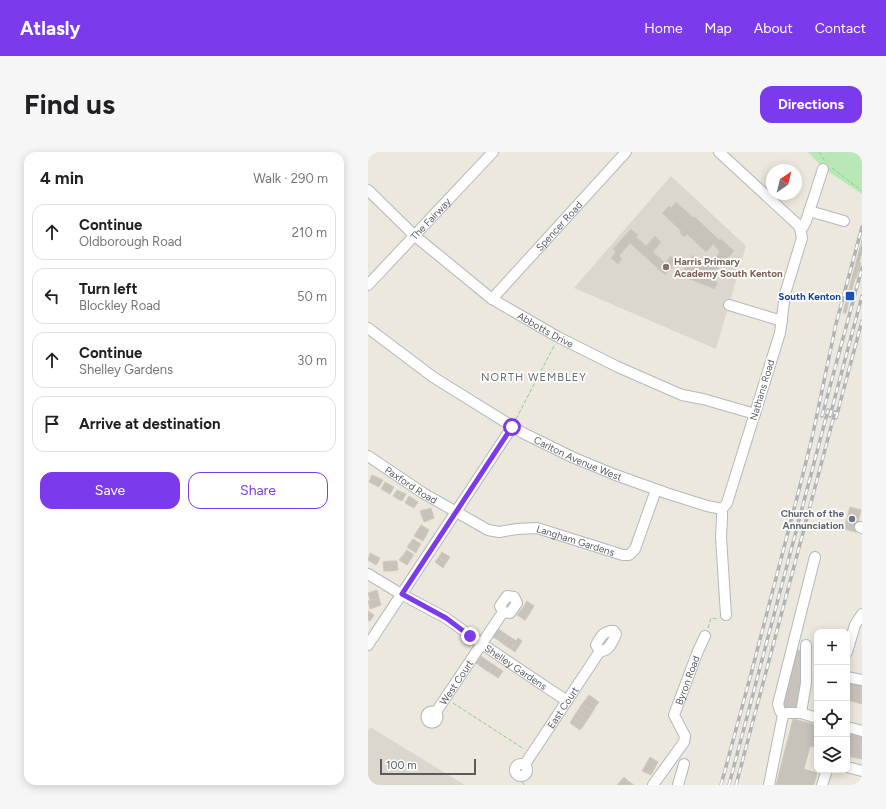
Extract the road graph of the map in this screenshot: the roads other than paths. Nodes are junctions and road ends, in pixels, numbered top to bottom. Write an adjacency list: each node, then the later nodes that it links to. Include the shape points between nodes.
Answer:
1 (493, 152): 9 (street, The Fairway)
2 (626, 152): 11 (street, Spencer Road)
3 (718, 152): 8 (street)
4 (825, 167): 6 (street, Nathans Road)
5 (368, 190): 9 (street, Abbotts Drive)
6 (809, 211): 7 (street); 8 (street, Nathans Road, via 806,221)
7 (844, 221)
8 (800, 228): 13 (street, Nathans Road, via 802,238 785,294)
9 (415, 236): 10 (street, The Fairway); 11 (street, Abbotts Drive)
10 (368, 286)
11 (492, 299): 15 (street, Abbotts Drive, via 558,337 682,395)
12 (729, 305): 13 (street)
13 (782, 321): 15 (street, Nathans Road)
14 (368, 328): 16 (street, Carlton Avenue West, via 414,363)
15 (755, 414): 19 (street, Nathans Road, via 727,503)
16 (512, 427): 18 (street, Carlton Avenue West, via 572,457); 20 (street)
17 (368, 456): 20 (street, Paxford Road)
18 (656, 490): 19 (street, Carlton Avenue West); 20 (street, Langham Gardens, via 635,550 623,555 537,528 499,532 488,530)
19 (722, 509): 26 (street, Nathans Road)
20 (456, 512): 23 (street)
21 (815, 557): 38 (street, via 778,704)
22 (368, 574): 23 (street, Shelley Gardens)
23 (402, 594): 29 (street, Shelley Gardens, via 446,618); 31 (street)
24 (503, 612): 29 (street, West Court)
25 (862, 614): 28 (street, via 855,625)
26 (722, 617)
27 (705, 636): 47 (street, Byron Road, via 674,715 685,736 684,742)
28 (850, 642)
29 (482, 644): 35 (street, Shelley Gardens); 36 (street, West Court)
30 (806, 644): 37 (street, via 806,683)
31 (368, 645)
32 (600, 650): 35 (street, East Court)
33 (850, 677): 34 (street)
34 (862, 680)
35 (566, 701): 46 (street, East Court, via 525,764 516,765 514,770)
36 (436, 712)
37 (801, 713): 38 (street); 39 (street)
38 (783, 715): 49 (street)
39 (814, 717)
40 (850, 728): 41 (street)
41 (862, 731)
42 (684, 764): 48 (street)
43 (850, 768): 44 (street)
44 (862, 771)
45 (825, 773): 50 (street)
46 (524, 780)
47 (653, 785)
48 (678, 785)
49 (769, 785)
50 (822, 785)

